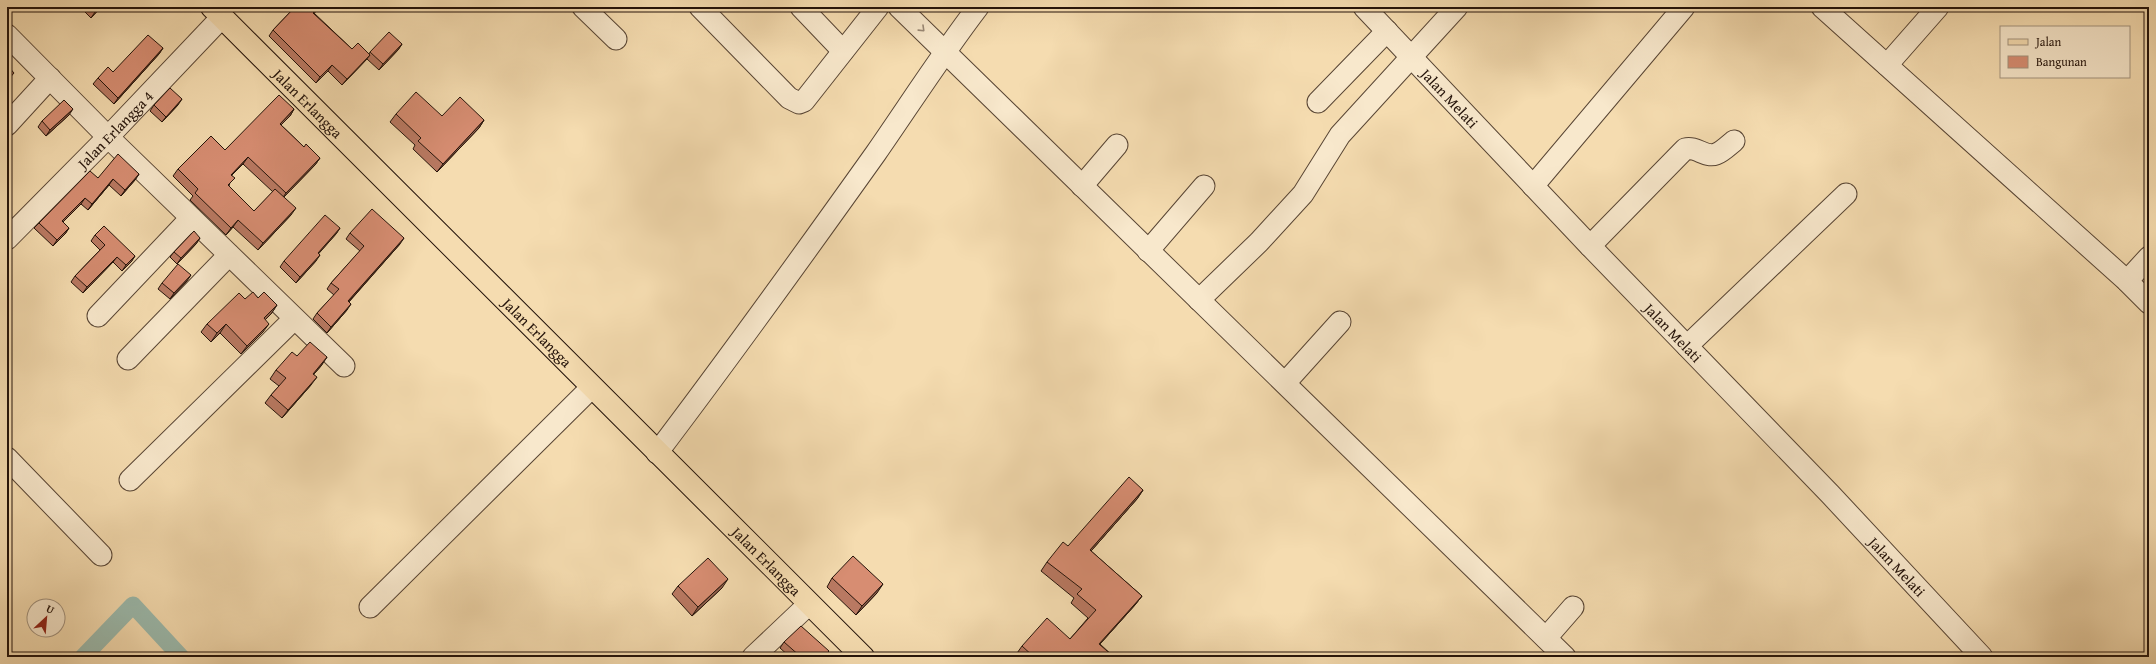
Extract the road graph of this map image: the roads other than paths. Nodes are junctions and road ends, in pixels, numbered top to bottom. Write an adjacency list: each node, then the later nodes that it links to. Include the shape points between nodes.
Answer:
1 (583, 7): 15 (street)
2 (700, 7): 16 (street, via 794,102 804,102)
3 (801, 7): 16 (street)
4 (878, 7): 16 (street); 17 (street)
5 (899, 7): 17 (street, one-way to 17)
6 (978, 7): 17 (street)
7 (1364, 7): 13 (street, Jalan Melati)
8 (1457, 7): 18 (street)
9 (1684, 7): 28 (street)
10 (1822, 7): 19 (street)
11 (1938, 7): 19 (street)
12 (217, 12): 23 (street, Jalan Erlangga 4); 46 (main road, Jalan Erlangga)
13 (1387, 31): 18 (street, Jalan Melati); 21 (street)
14 (7, 35): 20 (street)
15 (616, 39)
16 (843, 51)
17 (941, 57): 26 (street); 47 (street, via 761,314)
18 (1412, 57): 28 (street, Jalan Melati); 37 (street, via 1340,135 1303,194 1259,242)
19 (1887, 65): 36 (street)
20 (50, 78): 22 (street); 23 (street)
21 (1318, 102)
22 (7, 125)
23 (108, 137): 30 (street); 31 (street, Jalan Erlangga 4)
24 (1734, 141): 32 (street, via 1716,154 1710,155 1691,148 1685,149)
25 (1117, 145): 26 (street)
26 (1082, 186): 33 (street)
27 (1204, 186): 33 (street)
28 (1533, 186): 32 (street, Jalan Melati)
29 (1846, 194): 42 (street)
30 (191, 218): 34 (street); 39 (street)
31 (7, 239)
32 (1590, 246): 42 (street, Jalan Melati)
33 (1148, 251): 37 (street)
34 (229, 255): 40 (street); 43 (street)
35 (2149, 257): 36 (street)
36 (2127, 281): 38 (street)
37 (1199, 300): 45 (street)
38 (2149, 303)
39 (98, 316)
40 (294, 319): 44 (street); 49 (street)
41 (1340, 322): 45 (street)
42 (1687, 346): 55 (street, Jalan Melati, via 1830,494)
43 (128, 359)
44 (344, 366)
45 (1285, 383): 54 (street)
46 (592, 387): 47 (main road, Jalan Erlangga); 52 (street)
47 (657, 453): 51 (main road, Jalan Erlangga)
48 (7, 458): 50 (street)
49 (130, 480)
50 (101, 555)
51 (810, 604): 56 (street); 57 (main road, Jalan Erlangga)
52 (370, 607)
53 (1573, 607): 54 (street)
54 (1546, 638): 58 (street)
55 (1973, 654)
56 (753, 657)
57 (863, 657)
58 (1566, 657)

